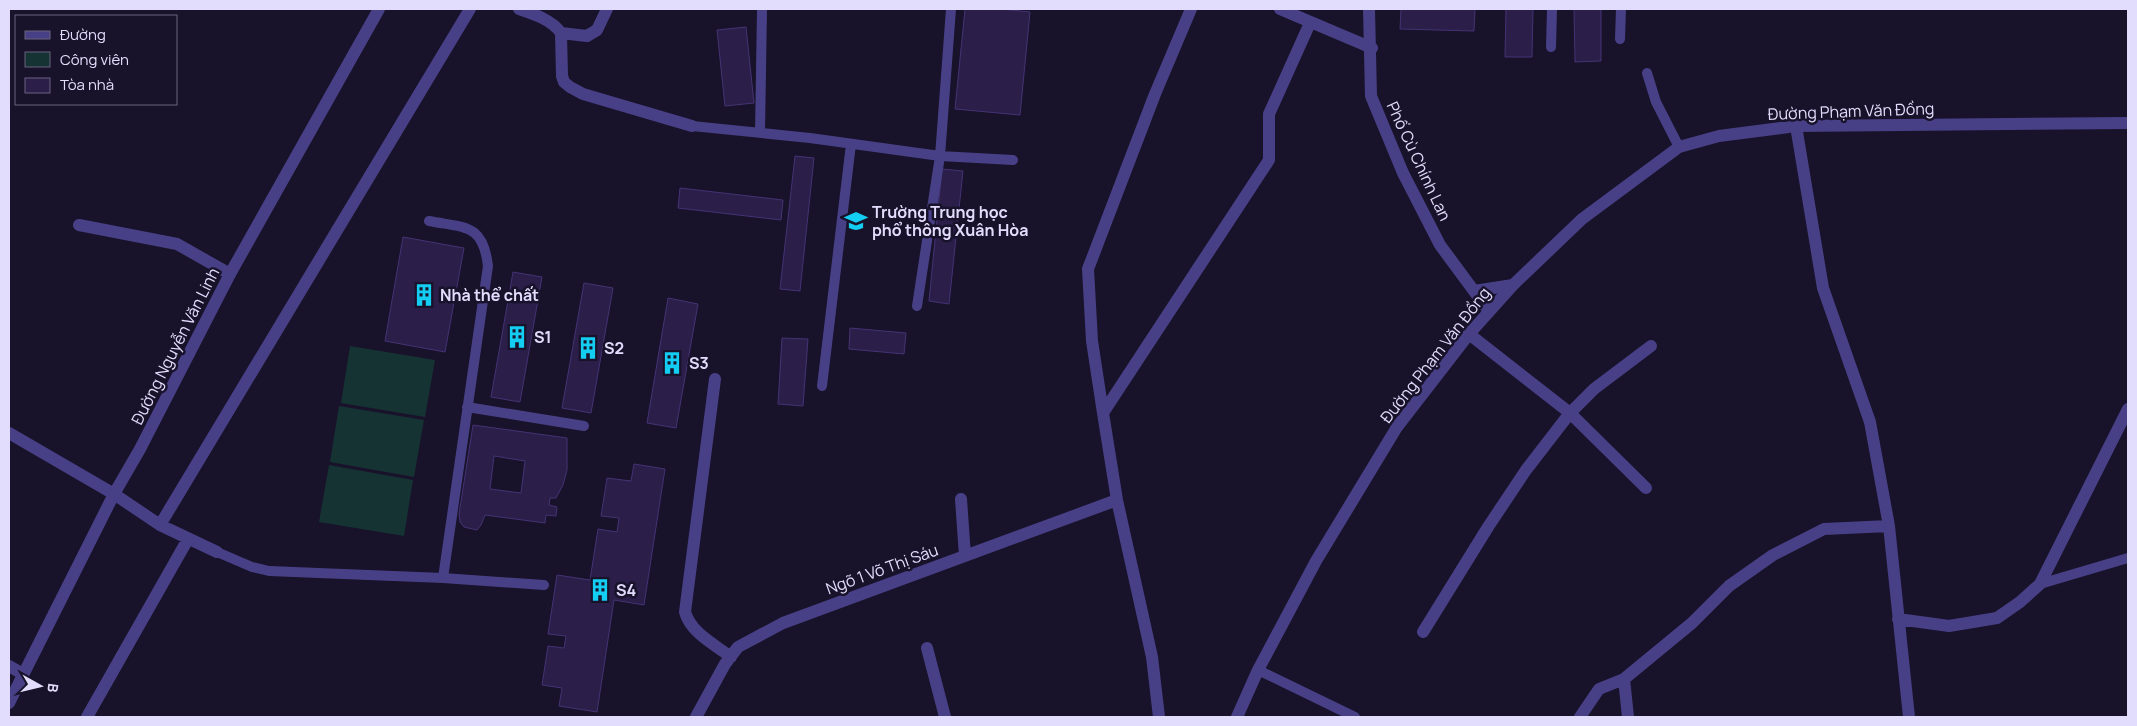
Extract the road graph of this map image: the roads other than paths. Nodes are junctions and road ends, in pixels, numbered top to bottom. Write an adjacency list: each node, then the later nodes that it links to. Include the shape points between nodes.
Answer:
1 (380, 9): 28 (street, Đường Nguyễn Văn Linh)
2 (470, 9): 47 (street)
3 (519, 9): 13 (street, via 534,14)
4 (607, 9): 13 (street, via 597,30 591,34 582,37)
5 (762, 9): 21 (lane)
6 (951, 9): 24 (lane)
7 (1191, 9): 40 (street, via 1088,270 1092,340)
8 (1280, 9): 12 (street)
9 (1369, 9): 16 (street, Phố Cù Chính Lan)
10 (1552, 9): 15 (lane)
11 (1621, 9): 14 (lane)
12 (1310, 23): 16 (street); 40 (street, via 1269,114 1269,160)
13 (561, 33): 19 (street, via 562,76 570,87 602,100)
14 (1620, 39)
15 (1551, 47)
16 (1372, 48): 30 (street, Phố Cù Chính Lan, via 1371,96 1403,173 1440,245)
17 (1647, 73): 23 (lane, via 1656,102)
18 (2128, 123): 20 (street, Đường Phạm Văn Đồng)
19 (692, 126): 21 (lane)
20 (1796, 126): 23 (street, Đường Phạm Văn Đồng, via 1719,136); 48 (street, via 1823,288 1870,422)
21 (760, 133): 22 (lane)
22 (851, 144): 24 (lane); 36 (lane)
23 (1679, 147): 29 (street, Đường Phạm Văn Đồng, via 1582,219)
24 (940, 156): 25 (lane); 31 (lane)
25 (1013, 160)
26 (429, 221): 37 (lane, via 474,231 486,251 488,266)
27 (79, 225): 28 (street, via 177,244)
28 (230, 274): 44 (street, Đường Nguyễn Văn Linh)
29 (1513, 285): 30 (street); 32 (street, Đường Phạm Văn Đồng)
30 (1474, 291): 32 (street, Phố Cù Chính Lan)
31 (917, 306)
32 (1488, 310): 33 (street, Đường Phạm Văn Đồng)
33 (1469, 334): 39 (street); 61 (street, Đường Phạm Văn Đồng, via 1396,427 1316,561)
34 (1651, 346): 39 (street, via 1594,389)
35 (715, 379): 59 (street, via 685,612 695,630)
36 (822, 386)
37 (467, 407): 41 (lane); 53 (lane)
38 (2128, 409): 54 (street)
39 (1570, 413): 43 (street); 57 (street, via 1488,526)
40 (1103, 414): 46 (street)
41 (584, 426)
42 (9, 433): 44 (street)
43 (1646, 488)
44 (114, 494): 47 (street); 62 (street, Đường Nguyễn Văn Linh)
45 (961, 499): 51 (street)
46 (1117, 500): 51 (street, Ngõ 1 Võ Thị Sáu); 68 (street, via 1152,657)
47 (160, 525): 49 (street)
48 (1889, 526): 56 (street); 63 (street, via 1824,529 1773,555 1729,586 1692,623)
49 (188, 539): 50 (street); 65 (street)
50 (217, 552): 53 (lane, via 269,571)
51 (965, 556): 59 (street, Ngõ 1 Võ Thị Sáu, via 783,623 738,647)
52 (2128, 558): 54 (lane)
53 (443, 578): 55 (lane)
54 (2040, 584): 56 (street, via 1997,618 1949,626)
55 (544, 585)
56 (1898, 619): 73 (street)
57 (1423, 632)
58 (927, 648): 67 (street)
59 (730, 657): 66 (street, Ngõ 1 Võ Thị Sáu)
60 (9, 666): 62 (street)
61 (1258, 670): 69 (street, Đường Phạm Văn Đồng); 70 (lane)
62 (23, 674): 64 (street, Đường Nguyễn Văn Linh)
63 (1624, 679): 71 (street, via 1599,688); 72 (street)
64 (9, 703)
65 (88, 717)
66 (696, 717)
67 (945, 717)
68 (1159, 717)
69 (1237, 717)
70 (1356, 717)
71 (1580, 717)
72 (1628, 717)
73 (1909, 717)

